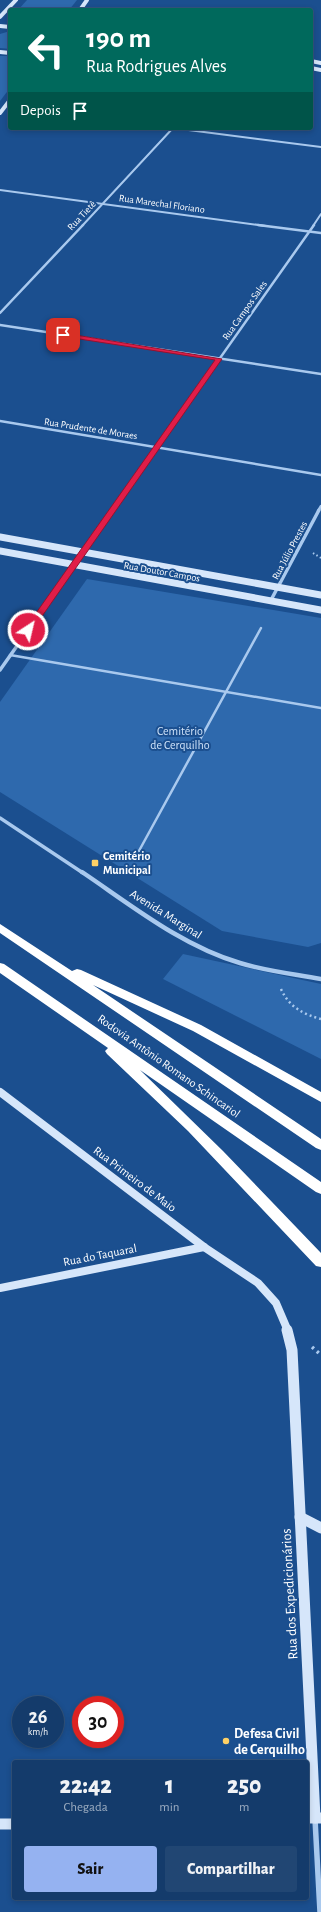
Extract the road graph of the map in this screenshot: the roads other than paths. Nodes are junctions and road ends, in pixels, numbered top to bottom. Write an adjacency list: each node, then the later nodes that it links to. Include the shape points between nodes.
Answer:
1 (16, 0): 2 (street)
2 (8, 8)
3 (8, 8): 4 (street)
4 (0, 17)
5 (8, 105): 6 (street)
6 (0, 113)
7 (171, 130): 11 (street, Rua Tietê)
8 (189, 130): 9 (street)
9 (321, 147)
10 (0, 190): 11 (street, Rua Marechal Floriano)
11 (103, 203): 13 (street, Rua Marechal Floriano); 15 (street, Rua Tietê)
12 (321, 214): 13 (street, Rua Campos Sales)
13 (309, 232): 14 (street, Rua Marechal Floriano); 17 (street, Rua Campos Sales)
14 (321, 233)
15 (0, 313)
16 (0, 325): 17 (street)
17 (219, 359): 18 (street); 20 (street, Rua Campos Sales)
18 (321, 374)
19 (0, 421): 20 (street, Rua Prudente de Moraes)
20 (157, 447): 21 (street, Rua Prudente de Moraes); 25 (street, Rua Campos Sales)
21 (321, 475)
22 (321, 506): 27 (street, Rua Júlio Prestes)
23 (0, 537): 25 (street, Rua Doutor Campos)
24 (0, 551): 26 (street, Rua Doutor Campos)
25 (83, 552): 26 (street, Rua Campos Sales); 27 (street, Rua Doutor Campos)
26 (74, 565): 29 (street, Rua Doutor Campos); 32 (street, Rua Campos Sales)
27 (278, 587): 28 (street, Rua Doutor Campos); 29 (street, Rua Júlio Prestes)
28 (321, 595)
29 (271, 600): 30 (street, Rua Doutor Campos)
30 (321, 610)
31 (261, 628): 34 (lane)
32 (10, 655): 33 (street, Rua Campos Sales); 34 (lane)
33 (0, 670)
34 (226, 692): 35 (lane); 37 (lane)
35 (321, 708)
36 (0, 818): 41 (street, Avenida Marginal, via 201,948 240,963)
37 (134, 860)
38 (0, 928): 39 (highway, Rodovia Antônio Romano Schincariol)
39 (44, 958): 44 (highway, via 197,1028); 45 (highway, Rodovia Antônio Romano Schincariol)
40 (0, 967): 42 (highway, Rodovia Antônio Romano Schincariol)
41 (321, 979)
42 (68, 1014): 46 (highway, Rodovia Antônio Romano Schincariol); 48 (highway, via 156,1091)
43 (0, 1092): 47 (street, Rua Primeiro de Maio)
44 (321, 1098)
45 (321, 1145)
46 (321, 1189)
47 (204, 1246): 49 (street, Rua Primeiro de Maio); 50 (street, Rua do Taquaral)
48 (321, 1262)
49 (258, 1283): 51 (street, Rua dos Expedicionários, via 276,1303 286,1325 292,1350)
50 (0, 1288)
51 (300, 1516): 52 (street); 53 (street, Rua dos Expedicionários)
52 (321, 1528)
53 (314, 1818): 56 (street, Rua dos Expedicionários)
54 (0, 1824): 55 (street)
55 (12, 1824)
56 (320, 1912)

